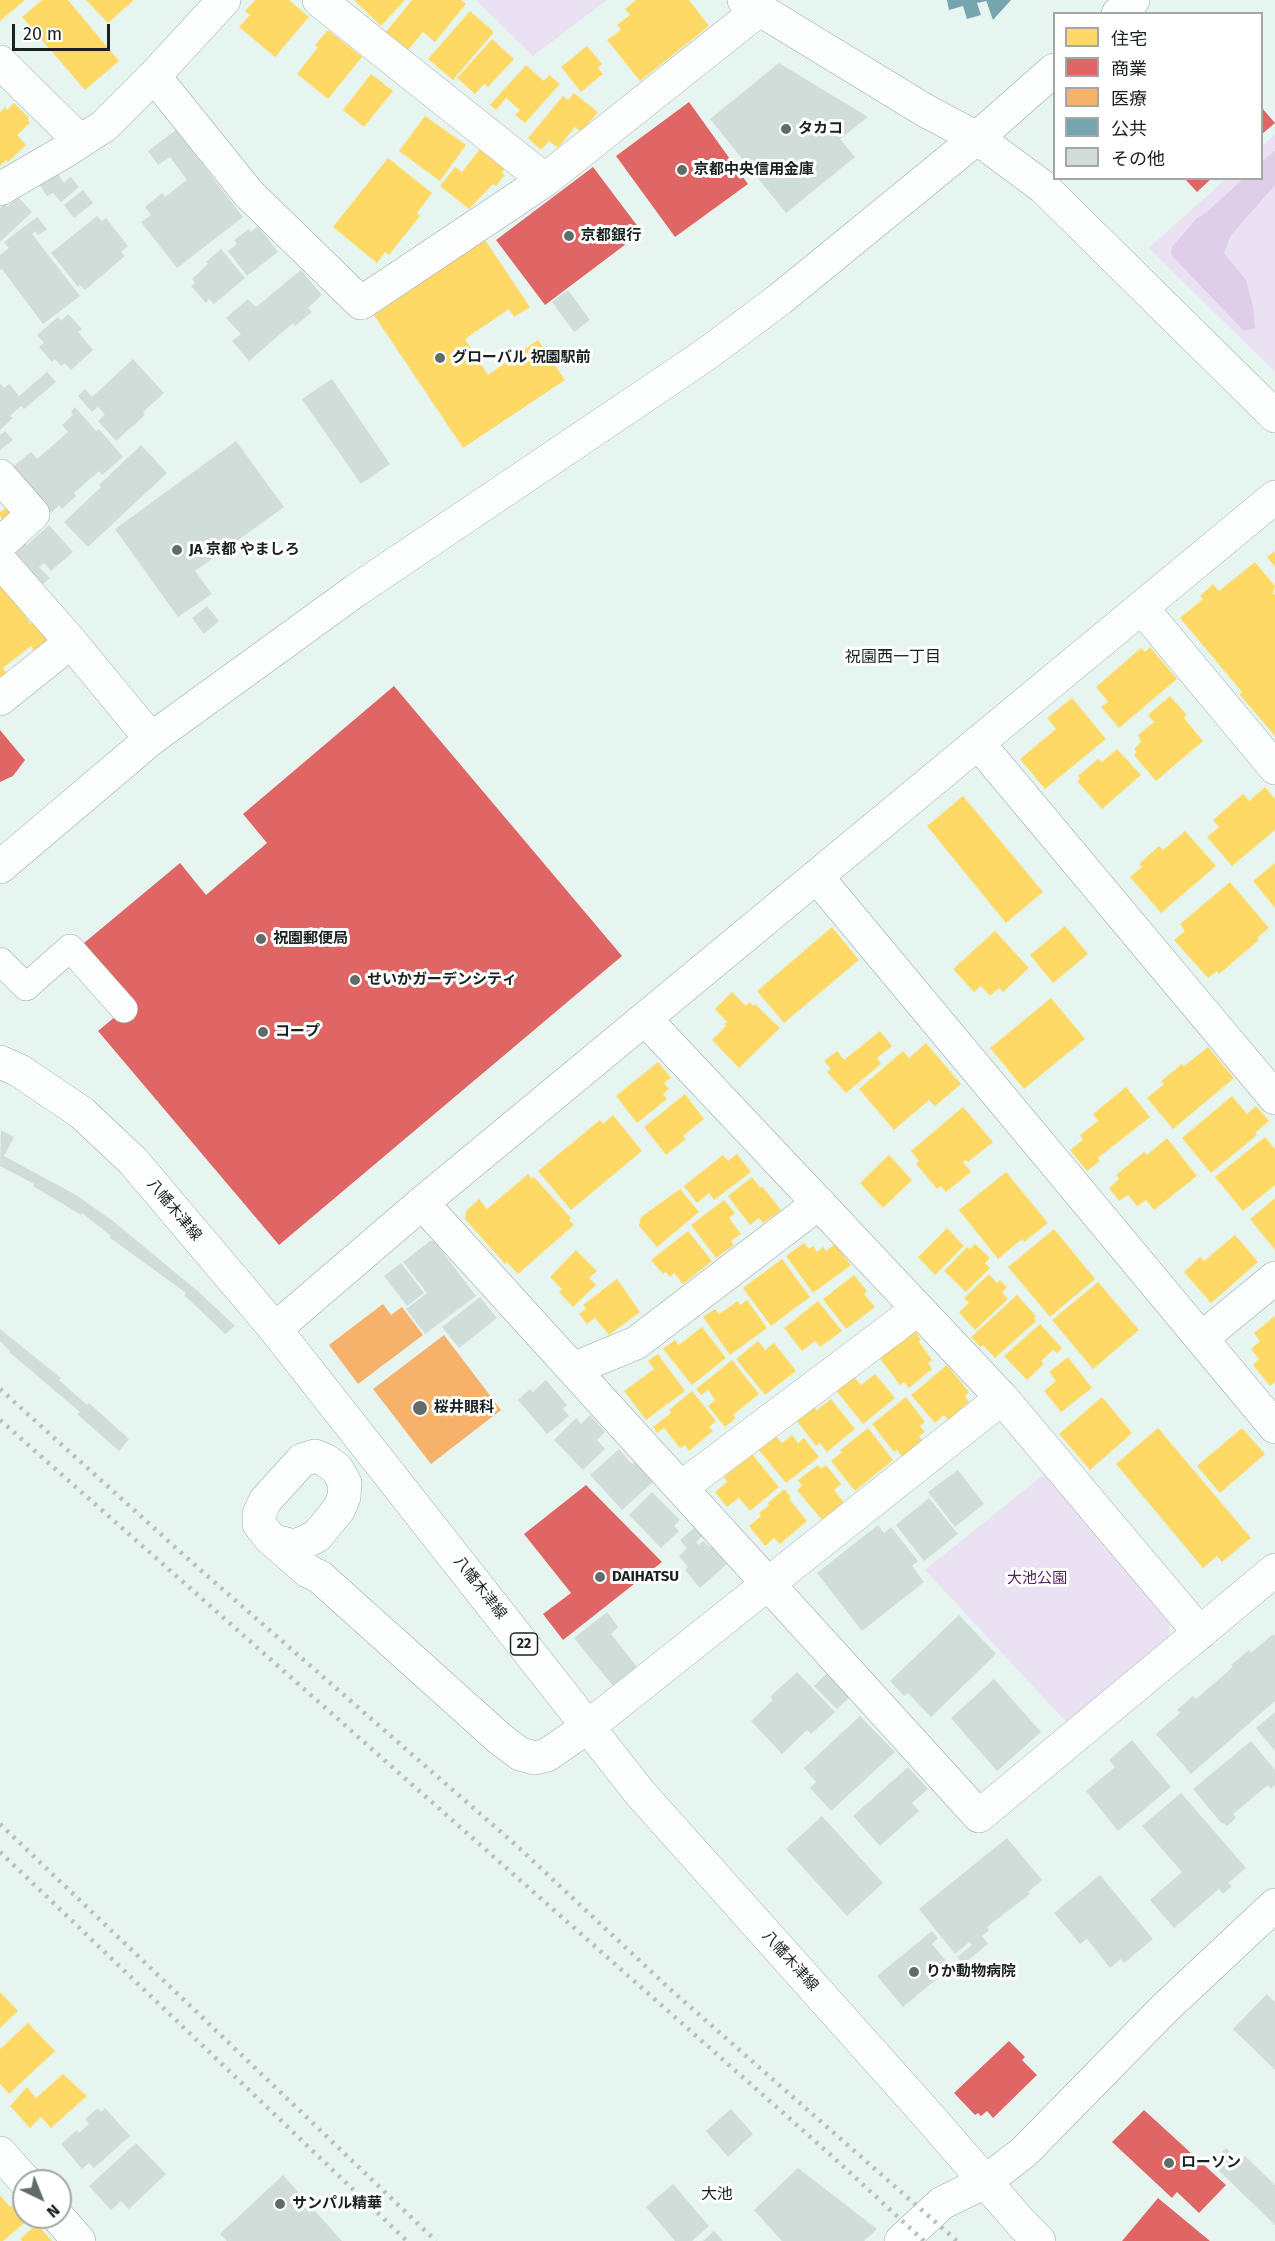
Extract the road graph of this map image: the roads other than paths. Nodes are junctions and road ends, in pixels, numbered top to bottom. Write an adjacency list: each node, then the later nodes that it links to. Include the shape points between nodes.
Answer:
1 (224, 0): 8 (street)
2 (319, 0): 11 (street)
3 (1133, 0): 5 (street)
4 (752, 5): 9 (street); 11 (street)
5 (1120, 12)
6 (0, 63): 10 (street)
7 (1053, 71): 9 (street)
8 (154, 76): 10 (street, via 104,126); 11 (street, via 249,194 361,303)
9 (977, 138): 13 (street, via 1043,187); 21 (street, via 854,240 705,355 355,591)
10 (80, 141): 12 (street)
11 (545, 180)
12 (0, 189)
13 (1275, 416)
14 (0, 476): 16 (street, via 33,514)
15 (1275, 498): 18 (street)
16 (0, 543)
17 (0, 561): 19 (street)
18 (1142, 608): 22 (street); 23 (street)
19 (71, 642): 20 (street); 21 (street)
20 (0, 699)
21 (151, 739): 24 (street)
22 (978, 743): 25 (street); 30 (street)
23 (1275, 768)
24 (0, 867)
25 (817, 877): 28 (street); 36 (street)
26 (0, 961): 27 (street, via 26,987 70,948)
27 (124, 1009)
28 (646, 1020): 31 (street); 32 (street)
29 (0, 1062): 35 (street, 八幡木津線 / 22, via 52,1091 110,1138)
30 (1275, 1098)
31 (422, 1203): 35 (street); 37 (street)
32 (819, 1203): 34 (street); 37 (street, via 636,1342)
33 (1275, 1278): 36 (street)
34 (918, 1309): 38 (street); 40 (street)
35 (275, 1329): 47 (street, 八幡木津線 / 22)
36 (1202, 1338): 39 (street)
37 (573, 1369): 40 (street)
38 (1002, 1398): 45 (street); 46 (street)
39 (1275, 1427)
40 (682, 1487): 45 (street)
41 (317, 1536): 42 (street, via 294,1546); 42 (street, via 339,1509 345,1483 337,1468 315,1456 302,1460 265,1501 259,1524); 44 (street, via 315,1561)
42 (274, 1541): 44 (street)
43 (1275, 1570): 46 (street)
44 (320, 1577): 47 (street, via 520,1754 535,1758 547,1755)
45 (769, 1582): 46 (street, via 980,1816); 47 (street)
46 (1200, 1633)
47 (589, 1726): 51 (street, 八幡木津線 / 22, via 640,1793)
48 (1275, 1905): 51 (street, via 1165,2008 1024,2152)
49 (0, 2153): 50 (street)
50 (14, 2169)
51 (985, 2182): 54 (street, via 942,2203); 55 (street, 八幡木津線 / 22)
52 (68, 2229): 53 (street)
53 (79, 2241)
54 (901, 2241)
55 (1039, 2241)

